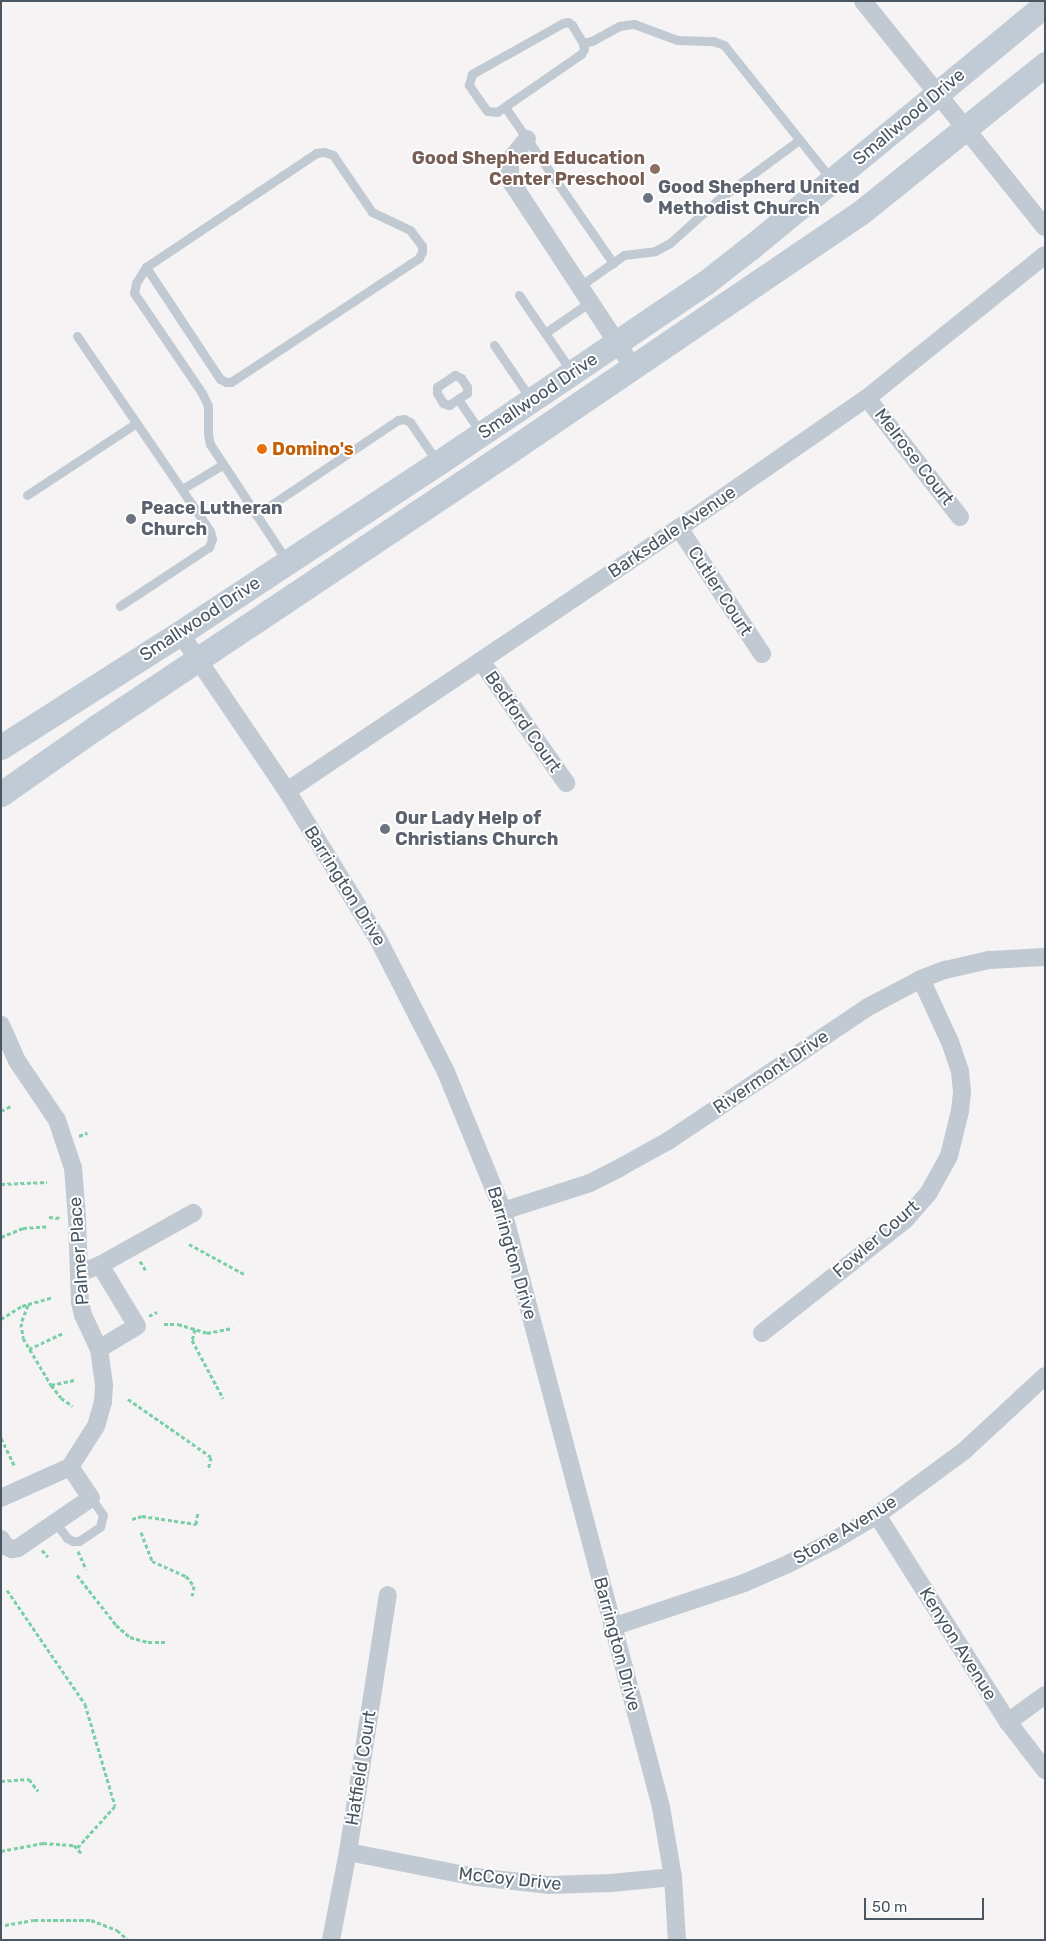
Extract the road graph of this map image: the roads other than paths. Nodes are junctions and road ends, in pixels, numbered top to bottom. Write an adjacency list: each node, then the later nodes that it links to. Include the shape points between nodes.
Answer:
1 (863, 1): 5 (street)
2 (1045, 5): 5 (main road, Smallwood Drive)
3 (583, 43): 6 (lane, via 584,49 580,54); 6 (lane, via 572,25 562,22 472,74 469,85 487,111 498,112); 9 (lane, via 625,24 642,25 677,40 718,42 724,45)
4 (1045, 64): 7 (main road, Smallwood Drive)
5 (937, 92): 7 (street); 10 (main road, Smallwood Drive)
6 (505, 107): 8 (lane)
7 (966, 128): 11 (street); 22 (main road, Smallwood Drive, via 860,213)
8 (527, 139): 13 (lane); 15 (street, via 510,160 510,180)
9 (799, 140): 10 (lane); 13 (lane, via 719,199 670,243 655,252 624,255)
10 (832, 180): 20 (main road, Smallwood Drive, via 713,277)
11 (1045, 227)
12 (1045, 255): 24 (street, Barksdale Avenue)
13 (613, 263): 15 (lane)
14 (146, 267): 14 (lane, via 316,153 324,152 333,155 372,212 410,230 422,246 419,258 231,382 220,379); 30 (lane, via 134,293 202,392 208,406 210,444)
15 (580, 286): 17 (street)
16 (519, 295): 18 (lane)
17 (590, 302): 18 (lane); 20 (street)
18 (545, 333): 23 (lane)
19 (77, 336): 27 (lane)
20 (618, 343): 22 (street); 23 (main road, Smallwood Drive)
21 (494, 345): 26 (lane)
22 (633, 367): 40 (main road, Smallwood Drive)
23 (572, 373): 26 (main road, Smallwood Drive)
24 (867, 398): 34 (street, Melrose Court); 35 (street, Barksdale Avenue)
25 (458, 399): 28 (lane)
26 (532, 400): 28 (main road, Smallwood Drive)
27 (136, 423): 31 (lane); 32 (lane)
28 (481, 434): 29 (main road, Smallwood Drive)
29 (438, 463): 33 (lane, via 410,422 398,420); 36 (main road, Smallwood Drive)
30 (222, 465): 31 (lane); 33 (lane)
31 (182, 489): 37 (lane, via 210,531 209,547)
32 (27, 495)
33 (256, 515): 36 (lane)
34 (960, 517)
35 (679, 528): 39 (street, Cutler Court); 41 (street, Barksdale Avenue)
36 (287, 561): 38 (main road, Smallwood Drive)
37 (120, 606)
38 (180, 633): 40 (street, Barrington Drive); 42 (main road, Smallwood Drive)
39 (762, 654)
40 (198, 660): 44 (street, Barrington Drive); 45 (main road, Smallwood Drive)
41 (481, 661): 43 (street, Bedford Court); 44 (street, Barksdale Avenue)
42 (1, 747)
43 (566, 783)
44 (286, 791): 49 (street, Barrington Drive, via 378,939 411,999 446,1072)
45 (1, 794)
46 (1045, 958): 47 (street, Rivermont Drive, via 989,960)
47 (921, 979): 49 (street, Rivermont Drive, via 870,1006 645,1154 590,1183); 53 (street, Fowler Court, via 960,1071 960,1111 949,1156 928,1194 905,1220)
48 (1, 1025): 52 (street, Palmer Place, via 17,1061 56,1120 73,1168)
49 (503, 1211): 63 (street, Barrington Drive)
50 (193, 1214): 51 (street)
51 (100, 1265): 52 (street); 54 (street, via 138,1326)
52 (80, 1273): 54 (street, Palmer Place, via 80,1302)
53 (762, 1334)
54 (100, 1349): 56 (street, Palmer Place, via 104,1386 100,1414 90,1438)
55 (1045, 1376): 59 (street, Stone Avenue, via 964,1451)
56 (70, 1468): 57 (street); 58 (street)
57 (1, 1498)
58 (91, 1498): 60 (street); 60 (lane, via 103,1515 100,1527 79,1541 73,1541)
59 (876, 1515): 63 (street, Stone Avenue, via 780,1568 706,1597); 65 (street, Kenyon Avenue)
60 (55, 1522): 61 (street, via 18,1548 5,1546)
61 (1, 1540)
62 (388, 1595): 67 (street, Hatfield Court)
63 (612, 1626): 68 (street, Barrington Drive, via 659,1798)
64 (1045, 1695): 65 (street)
65 (1008, 1722): 66 (street, Kenyon Avenue)
66 (1045, 1770)
67 (348, 1852): 68 (street, McCoy Drive, via 476,1877 548,1885); 69 (street, Hatfield Court)
68 (673, 1877): 70 (street, Barrington Drive)
69 (331, 1940)
70 (677, 1940)

